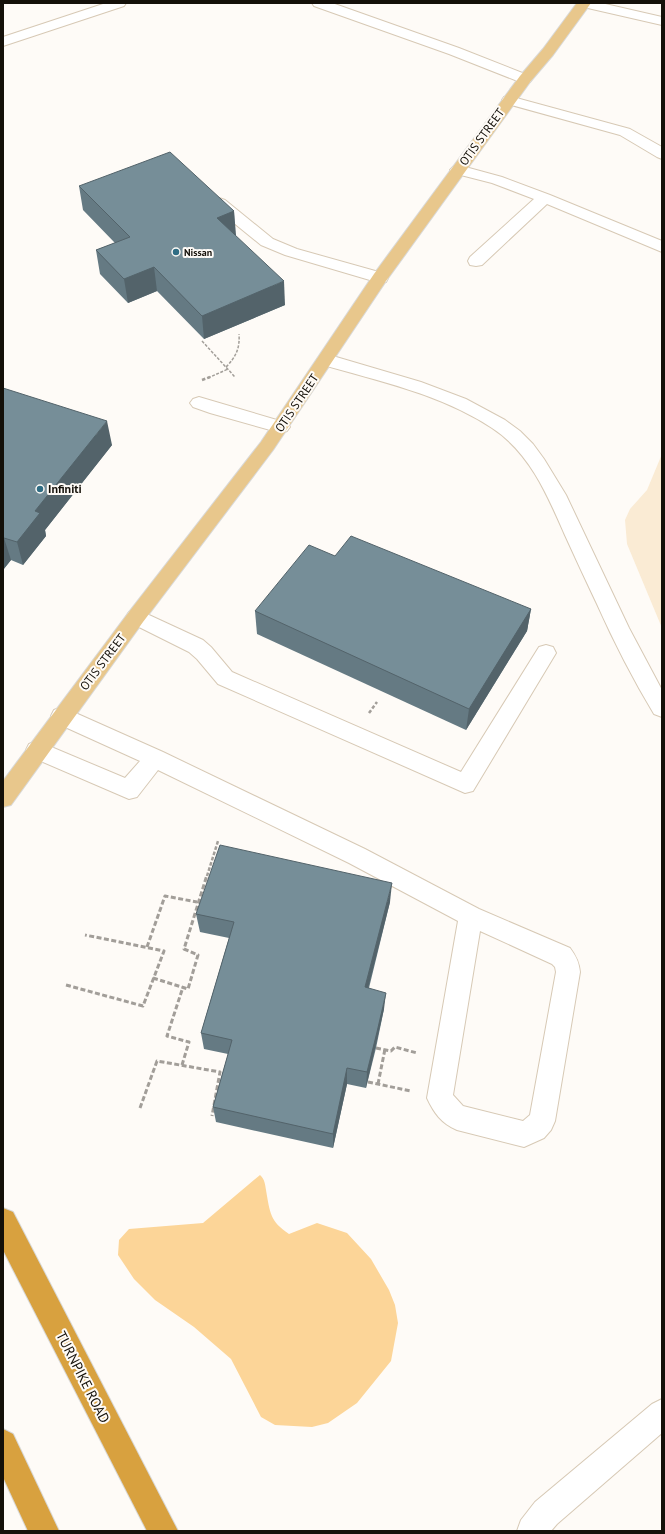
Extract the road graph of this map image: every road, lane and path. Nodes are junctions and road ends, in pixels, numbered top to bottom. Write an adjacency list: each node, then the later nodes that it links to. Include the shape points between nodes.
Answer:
1 (120, 3): 6 (lane)
2 (320, 3): 7 (lane, via 454,51)
3 (584, 3): 4 (lane); 7 (main road, OTIS STREET)
4 (662, 21)
5 (3, 27): 6 (lane)
6 (8, 40)
7 (525, 80): 8 (main road, OTIS STREET)
8 (509, 100): 9 (lane, via 625,132); 10 (main road, OTIS STREET)
9 (662, 154)
10 (458, 170): 11 (lane, via 497,180); 15 (main road, OTIS STREET)
11 (545, 198): 13 (lane); 14 (lane)
12 (220, 204): 15 (lane, via 267,242 291,252)
13 (662, 247)
14 (476, 261)
15 (380, 278): 18 (main road, OTIS STREET)
16 (239, 334): 19 (path, via 240,344)
17 (202, 341): 19 (path)
18 (326, 360): 23 (main road, OTIS STREET); 26 (lane, via 466,405 499,424 515,437 549,481 634,658)
19 (227, 368): 20 (path); 21 (path)
20 (234, 377)
21 (199, 381)
22 (199, 402): 23 (lane)
23 (281, 427): 24 (main road, OTIS STREET)
24 (136, 617): 25 (lane, via 196,646 225,678 465,784); 27 (main road, OTIS STREET)
25 (546, 653)
26 (662, 708)
27 (62, 716): 28 (main road, OTIS STREET); 29 (lane)
28 (37, 750): 29 (lane, via 129,790); 30 (main road, OTIS STREET)
29 (155, 758): 33 (lane, via 357,856)
30 (3, 798)
31 (218, 841): 32 (path)
32 (197, 902): 35 (path, via 165,896); 38 (path, via 184,950 198,955 188,989)
33 (471, 916): 33 (lane, via 440,1098 448,1110 457,1117 524,1134 535,1129 542,1121 568,972 567,963 556,952)
34 (85, 935): 35 (path)
35 (147, 948): 36 (path, via 164,950)
36 (153, 978): 37 (path, via 143,1006); 38 (path)
37 (66, 985)
38 (183, 987): 42 (path, via 167,1036 189,1042)
39 (395, 1047): 41 (path, via 391,1050)
40 (376, 1048): 41 (path)
41 (385, 1049): 44 (path)
42 (182, 1065): 46 (path, via 157,1061); 47 (path, via 220,1072)
43 (368, 1082): 44 (path)
44 (378, 1084): 45 (path)
45 (383, 1085)
46 (140, 1108)
47 (212, 1116)
48 (3, 1222): 54 (highway, TURNPIKE ROAD)
49 (662, 1414): 55 (lane, via 546,1512)
50 (3, 1444): 51 (highway)
51 (23, 1486): 52 (lane); 53 (highway)
52 (34, 1531)
53 (44, 1531)
54 (163, 1531)
55 (532, 1531)

